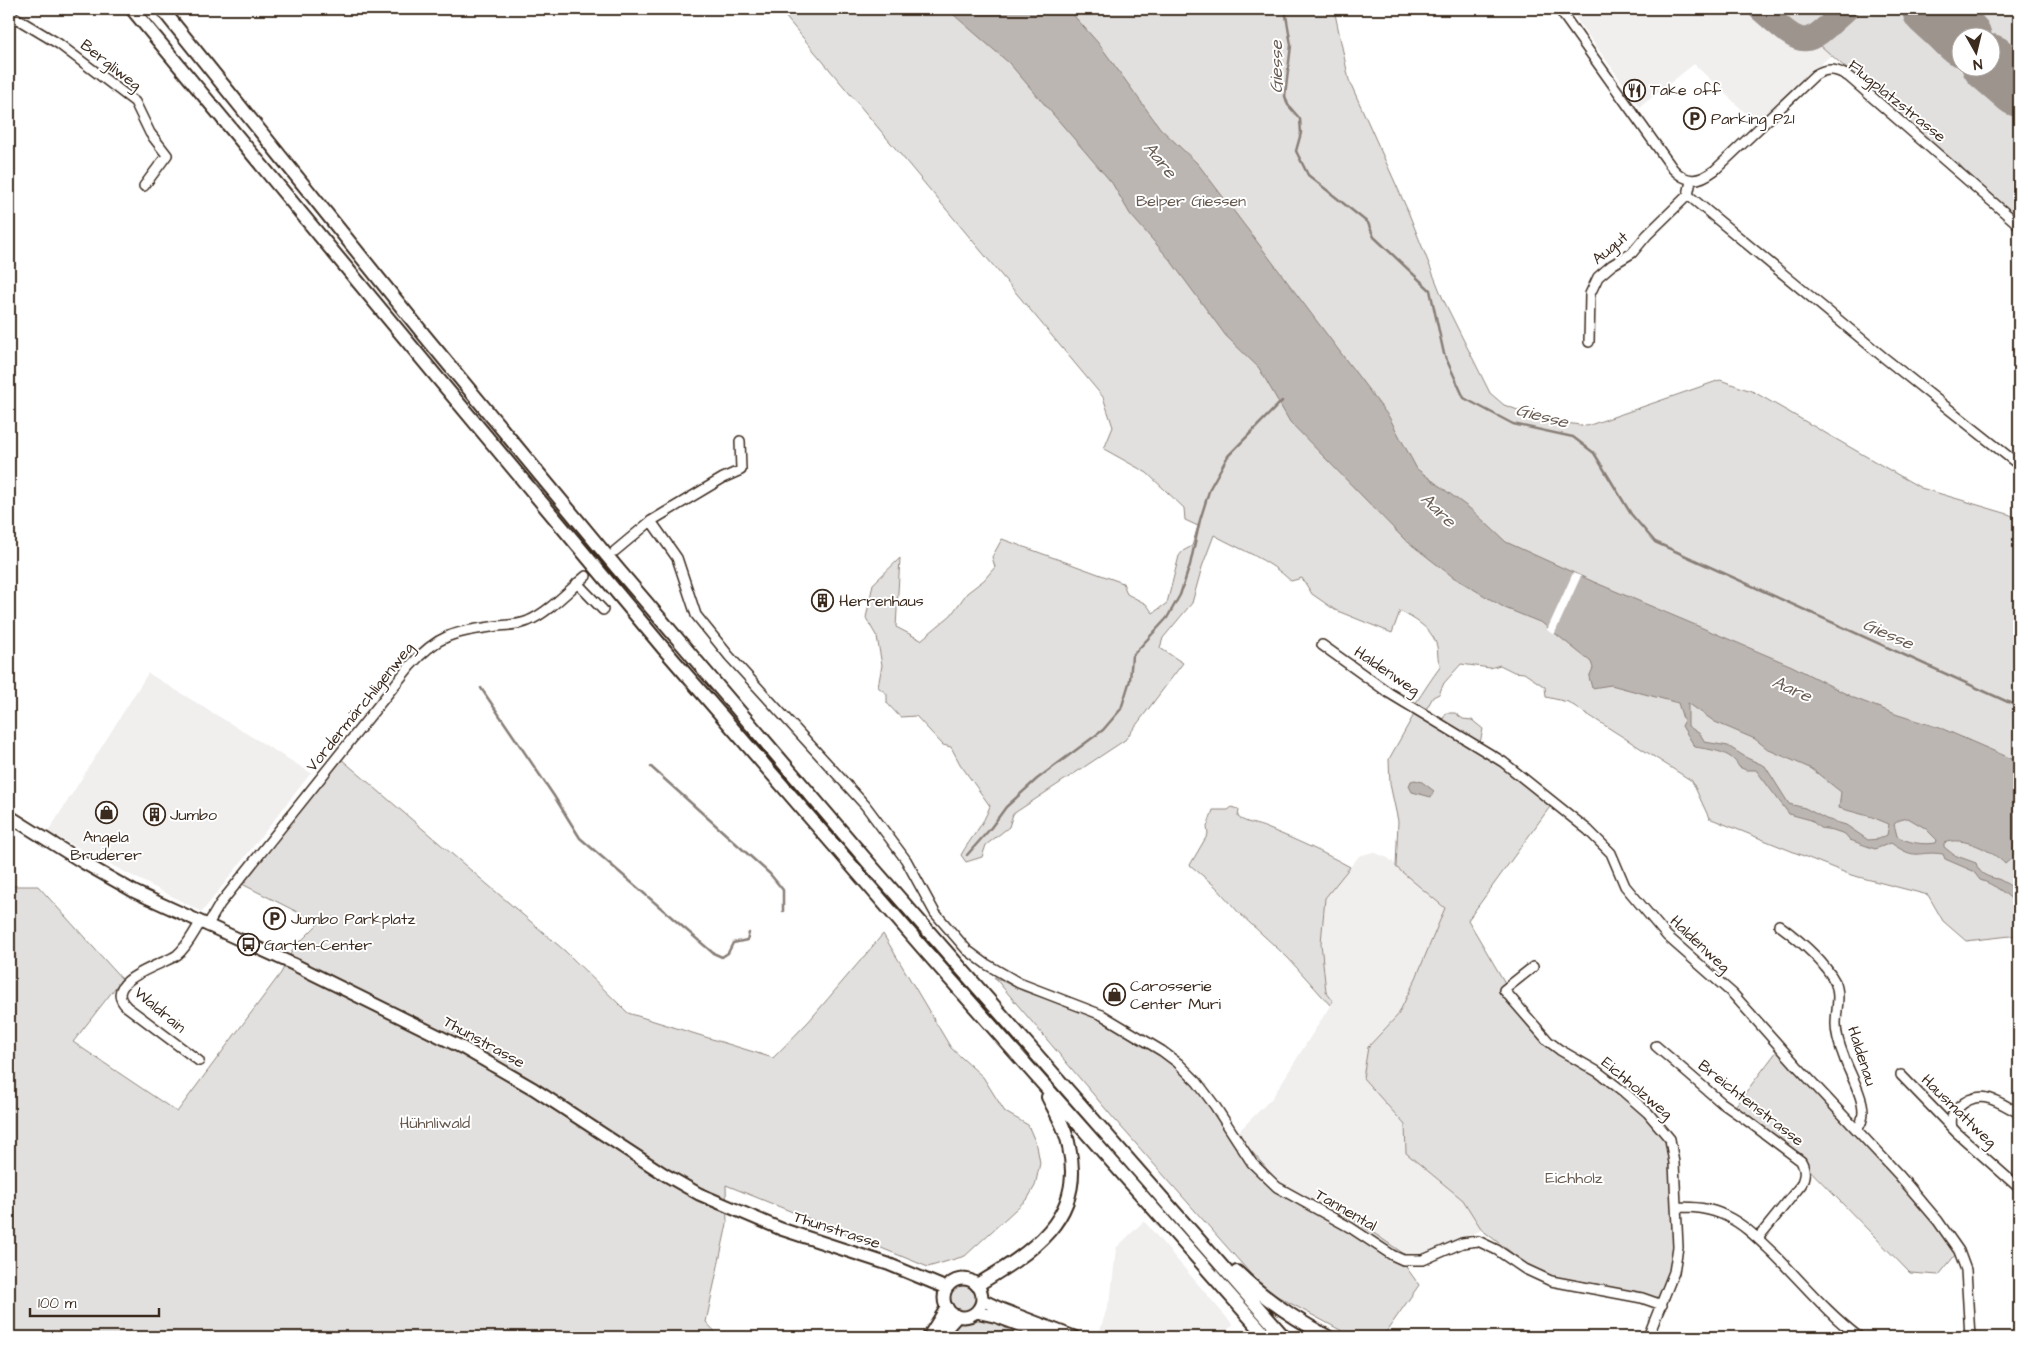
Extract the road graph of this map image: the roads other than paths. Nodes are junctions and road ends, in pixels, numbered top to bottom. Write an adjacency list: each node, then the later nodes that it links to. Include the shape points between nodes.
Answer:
1 (132, 9): 25 (highway, via 652,635)
2 (162, 9): 31 (highway, via 425,336 623,575)
3 (1559, 9): 5 (street, via 1673,169)
4 (9, 14): 6 (street, Bergliweg, via 59,44 135,102 150,133 167,155)
5 (1691, 181): 7 (street); 8 (street, Flugplatzstrasse, via 1715,170 1815,76 1827,69 1836,70)
6 (144, 186)
7 (1688, 195): 9 (street, Augut, via 1632,253 1598,277 1590,294); 11 (street)
8 (2019, 224)
9 (1589, 342)
10 (740, 441): 12 (street, via 740,470)
11 (2019, 465)
12 (651, 520): 13 (street); 36 (street, Tannental, via 677,558 702,624 877,819 906,860 935,913 972,954 1032,990 1102,1015 1147,1040 1178,1063 1207,1094 1252,1163 1266,1177 1290,1195 1392,1255 1415,1261 1462,1243 1478,1241 1551,1281 1642,1298)
13 (615, 551)
14 (586, 576): 15 (street, Vordermärchligenweg)
15 (577, 583): 16 (street); 19 (street, Vordermärchligenweg, via 527,622 458,632 426,649)
16 (603, 610)
17 (1322, 645): 28 (street, Haldenweg, via 1389,693 1503,762 1588,830 1611,853 1625,886 1666,936 1732,994)
18 (9, 816): 19 (main road, Thunstrasse, via 120,884)
19 (203, 924): 23 (street, Waldrain, via 179,953 135,974 120,995 127,1006); 34 (main road, Thunstrasse, via 293,964 463,1048 699,1194 773,1226 888,1264)
20 (1779, 926): 28 (street, Haldenau, via 1792,934 1834,980 1837,988 1837,1033 1863,1108 1862,1121)
21 (1533, 967): 30 (street, Eichholzweg, via 1504,990 1554,1047 1598,1072 1665,1130 1674,1152)
22 (1656, 1046): 32 (street, Breichtenstrasse, via 1722,1103 1801,1161 1805,1168 1802,1185)
23 (199, 1061)
24 (1900, 1075): 27 (street, Hausmattweg)
25 (1042, 1084): 33 (highway, via 1069,1145 1072,1173 1066,1203 1044,1239); 44 (highway)
26 (2019, 1112): 27 (street, via 1985,1097 1974,1096 1954,1112)
27 (1952, 1128): 29 (street, Hausmattweg)
28 (1857, 1129): 49 (street, Haldenweg, via 1938,1221 1959,1251 1966,1270)
29 (2019, 1188)
30 (1677, 1207): 32 (street, via 1704,1208 1725,1215); 36 (street, Eichholzweg, via 1678,1247)
31 (1190, 1231): 45 (highway); 46 (highway, via 1217,1251 1267,1299)
32 (1758, 1238): 48 (street, via 1828,1311)
33 (977, 1285): 34 (main road, via 961,1279); 35 (main road)
34 (946, 1288): 37 (main road)
35 (982, 1300): 38 (main road); 43 (main road)
36 (1662, 1305): 47 (street, Eichholzweg)
37 (947, 1308): 39 (main road); 40 (highway)
38 (976, 1312): 39 (main road); 42 (main road)
39 (958, 1316): 41 (highway)
40 (929, 1337)
41 (938, 1337)
42 (1051, 1337)
43 (1074, 1337)
44 (1267, 1337)
45 (1284, 1337)
46 (1328, 1337)
47 (1648, 1337)
48 (1859, 1337)
49 (1970, 1337)

